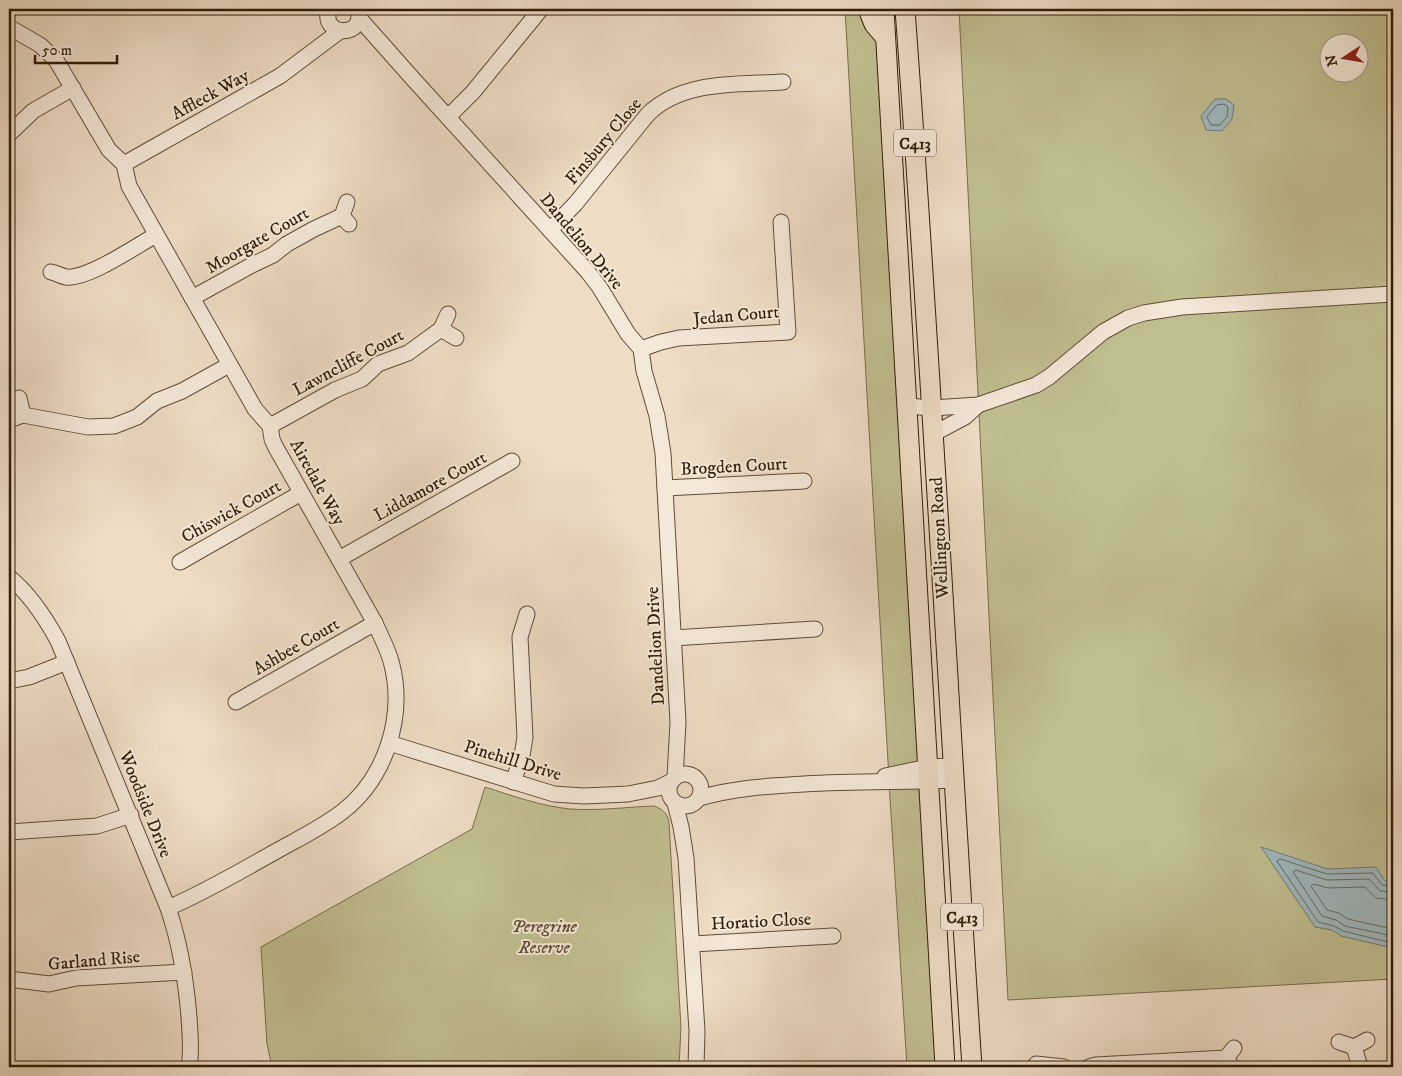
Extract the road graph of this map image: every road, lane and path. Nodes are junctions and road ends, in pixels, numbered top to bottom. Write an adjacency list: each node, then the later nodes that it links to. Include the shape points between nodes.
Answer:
1 (541, 9): 12 (street, via 473,92)
2 (868, 9): 8 (main road, via 874,24)
3 (884, 9): 8 (main road, Wellington Road / C413)
4 (905, 9): 29 (main road, Wellington Road / C413)
5 (359, 14): 6 (street, Affleck Way, via 356,26); 9 (street, Dandelion Drive)
6 (333, 20): 9 (street, Dandelion Drive); 14 (street, Affleck Way, via 312,53 280,76)
7 (9, 27): 11 (street, Airedale Way, via 46,50)
8 (886, 38): 31 (main road, Wellington Road / C413)
9 (397, 61): 12 (street, Dandelion Drive)
10 (783, 82): 17 (street, Finsbury Close, via 696,88 661,103 648,114)
11 (73, 88): 13 (street, via 33,111); 14 (street, Airedale Way, via 109,150)
12 (448, 117): 17 (street, Dandelion Drive)
13 (9, 134)
14 (124, 164): 18 (street, Airedale Way, via 129,186)
15 (346, 214): 21 (street, Moorgate Court, via 307,232 273,255)
16 (780, 222): 25 (street, Jedan Court, via 788,332 673,338)
17 (550, 230): 25 (street, Dandelion Drive, via 600,288)
18 (156, 235): 19 (street, via 78,275 67,284); 21 (street, Airedale Way)
19 (51, 272)
20 (1393, 294): 27 (street, via 1182,307 1144,313 1108,329 1036,385)
21 (192, 298): 26 (street, Airedale Way)
22 (448, 314): 23 (street, Lawncliffe Court)
23 (441, 329): 24 (street); 33 (street, Lawncliffe Court, via 408,353 378,364 362,378)
24 (456, 338)
25 (641, 349): 37 (street, Dandelion Drive, via 657,416)
26 (230, 366): 32 (street, via 182,392 162,398 137,417 114,426 88,427); 33 (street, Airedale Way, via 258,415)
27 (1000, 396): 29 (street, via 964,396); 30 (street)
28 (19, 398): 32 (street)
29 (932, 404): 30 (street); 31 (street); 34 (main road, Wellington Road / C413)
30 (978, 405): 34 (street)
31 (907, 406): 52 (main road, Wellington Road / C413)
32 (16, 417)
33 (270, 426): 38 (street, Airedale Way, via 275,446)
34 (934, 434): 51 (main road, Wellington Road / C413)
35 (512, 461): 39 (street, Liddamore Court)
36 (804, 481): 37 (street, Brogden Court)
37 (665, 488): 45 (street, Dandelion Drive)
38 (301, 493): 39 (street, Airedale Way); 40 (street, Chiswick Court)
39 (339, 559): 43 (street, Airedale Way)
40 (180, 562)
41 (9, 577): 46 (street, Woodside Drive, via 46,618)
42 (527, 614): 55 (street, via 520,637 525,737)
43 (375, 623): 48 (street, Ashbee Court); 50 (street, Airedale Way, via 388,651 395,681 396,713)
44 (815, 629): 45 (street)
45 (673, 638): 49 (street, Dandelion Drive)
46 (67, 662): 47 (street); 60 (street, Woodside Drive)
47 (9, 681)
48 (236, 702)
49 (678, 722): 53 (street, Dandelion Drive, via 684,754); 54 (street, Dandelion Drive)
50 (389, 743): 55 (street, Pinehill Drive); 63 (street, Airedale Way, via 369,784 342,812 239,872)
51 (953, 773): 52 (street); 74 (main road, Wellington Road / C413)
52 (928, 774): 56 (street, via 906,782); 73 (main road, Wellington Road / C413)
53 (694, 778): 54 (street, via 684,775); 56 (street); 59 (street, via 700,786)
54 (674, 779): 57 (street, Pinehill Drive, via 658,788); 58 (street, via 670,793)
55 (513, 782): 57 (street, Pinehill Drive, via 564,795)
56 (750, 787): 59 (street, via 720,792)
57 (628, 794): 58 (street, Pinehill Drive)
58 (674, 801): 59 (street, via 686,806); 62 (street)
59 (696, 801): 62 (street, via 689,823)
60 (131, 815): 61 (street, via 97,826); 63 (street, Woodside Drive)
61 (9, 832)
62 (686, 858): 65 (street)
63 (168, 908): 66 (street, Woodside Drive)
64 (832, 936): 65 (street, Horatio Close)
65 (692, 944): 72 (street)
66 (184, 972): 67 (street, Garland Rise, via 76,978 54,984); 71 (street, Woodside Drive, via 191,1047)
67 (9, 979)
68 (1339, 1042): 77 (street, via 1360,1044)
69 (1231, 1058): 76 (street)
70 (1036, 1064): 75 (street)
71 (189, 1067)
72 (696, 1067)
73 (946, 1067)
74 (972, 1067)
75 (1064, 1067)
76 (1089, 1067)
77 (1360, 1067)

